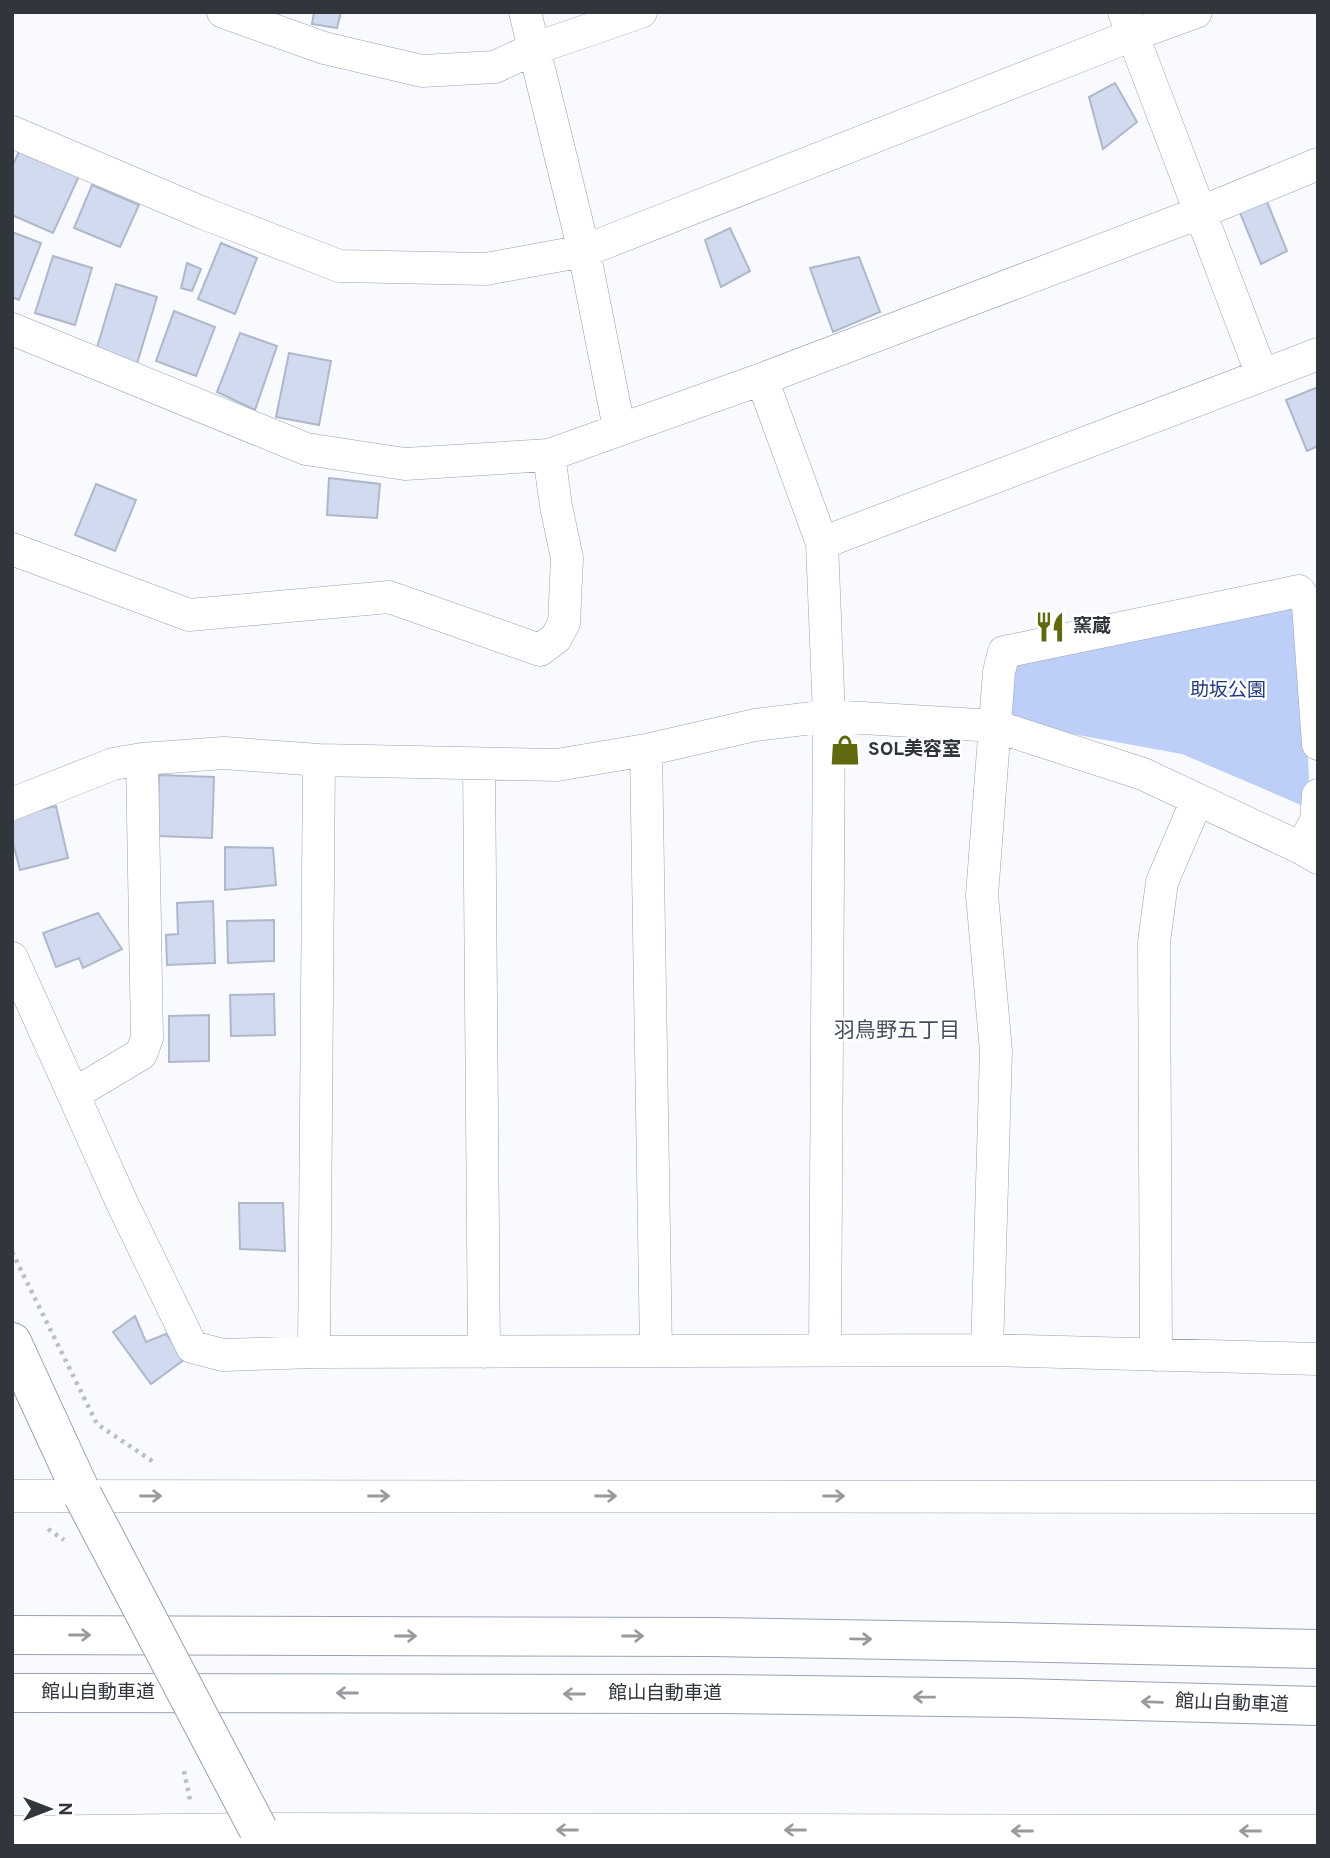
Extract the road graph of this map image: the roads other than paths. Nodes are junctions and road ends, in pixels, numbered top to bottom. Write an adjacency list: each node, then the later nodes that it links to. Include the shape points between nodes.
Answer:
1 (223, 12): 6 (street, via 324,48 422,71 495,67)
2 (525, 12): 6 (street)
3 (641, 12): 6 (street)
4 (1196, 12): 5 (street)
5 (1129, 24): 9 (street); 10 (street)
6 (533, 49): 10 (street)
7 (12, 132): 10 (street, via 339,266 486,269)
8 (1318, 164): 9 (street)
9 (1199, 213): 13 (street); 14 (street)
10 (584, 251): 15 (street)
11 (12, 329): 16 (street, via 306,449 405,464)
12 (1318, 354): 13 (street)
13 (1262, 375): 17 (street)
14 (762, 379): 15 (street); 17 (street)
15 (620, 428): 16 (street)
16 (548, 455): 18 (street, via 567,558 565,623 556,638 540,650 389,597 188,615)
17 (822, 543): 19 (street)
18 (12, 549)
19 (829, 716): 20 (street); 22 (street, via 755,725); 33 (street)
20 (995, 726): 21 (street, via 1004,652 1299,591 1308,606); 27 (street, via 1143,774); 34 (street, via 982,895 996,1051)
21 (1318, 744)
22 (646, 750): 25 (street, via 557,765); 35 (street)
23 (142, 758): 24 (street, via 224,753); 28 (street, via 113,764); 31 (street, via 147,1038 141,1054)
24 (319, 760): 25 (street); 36 (street)
25 (479, 764): 37 (street)
26 (1318, 795): 29 (street)
27 (1197, 800): 29 (street); 38 (street, via 1162,882 1154,942)
28 (12, 804)
29 (1310, 853)
30 (12, 958): 31 (street)
31 (74, 1094): 36 (street, via 192,1347 223,1355)
32 (12, 1342): 41 (main road)
33 (825, 1350): 34 (street); 35 (street)
34 (987, 1350): 38 (street)
35 (656, 1351): 37 (street)
36 (314, 1352): 37 (street)
37 (484, 1352)
38 (1156, 1355): 39 (street)
39 (1318, 1359)
40 (12, 1496): 41 (street)
41 (83, 1496): 42 (street, one-way to 42); 49 (main road, bridge)
42 (1318, 1497)
43 (12, 1635): 44 (main road, one-way to 44, via 712,1637)
44 (1318, 1649)
45 (12, 1693): 46 (main road, 館山自動車道, one-way to 45, via 722,1694)
46 (1318, 1706)
47 (1318, 1831): 49 (street, one-way to 49)
48 (12, 1832): 49 (street)
49 (262, 1838)

